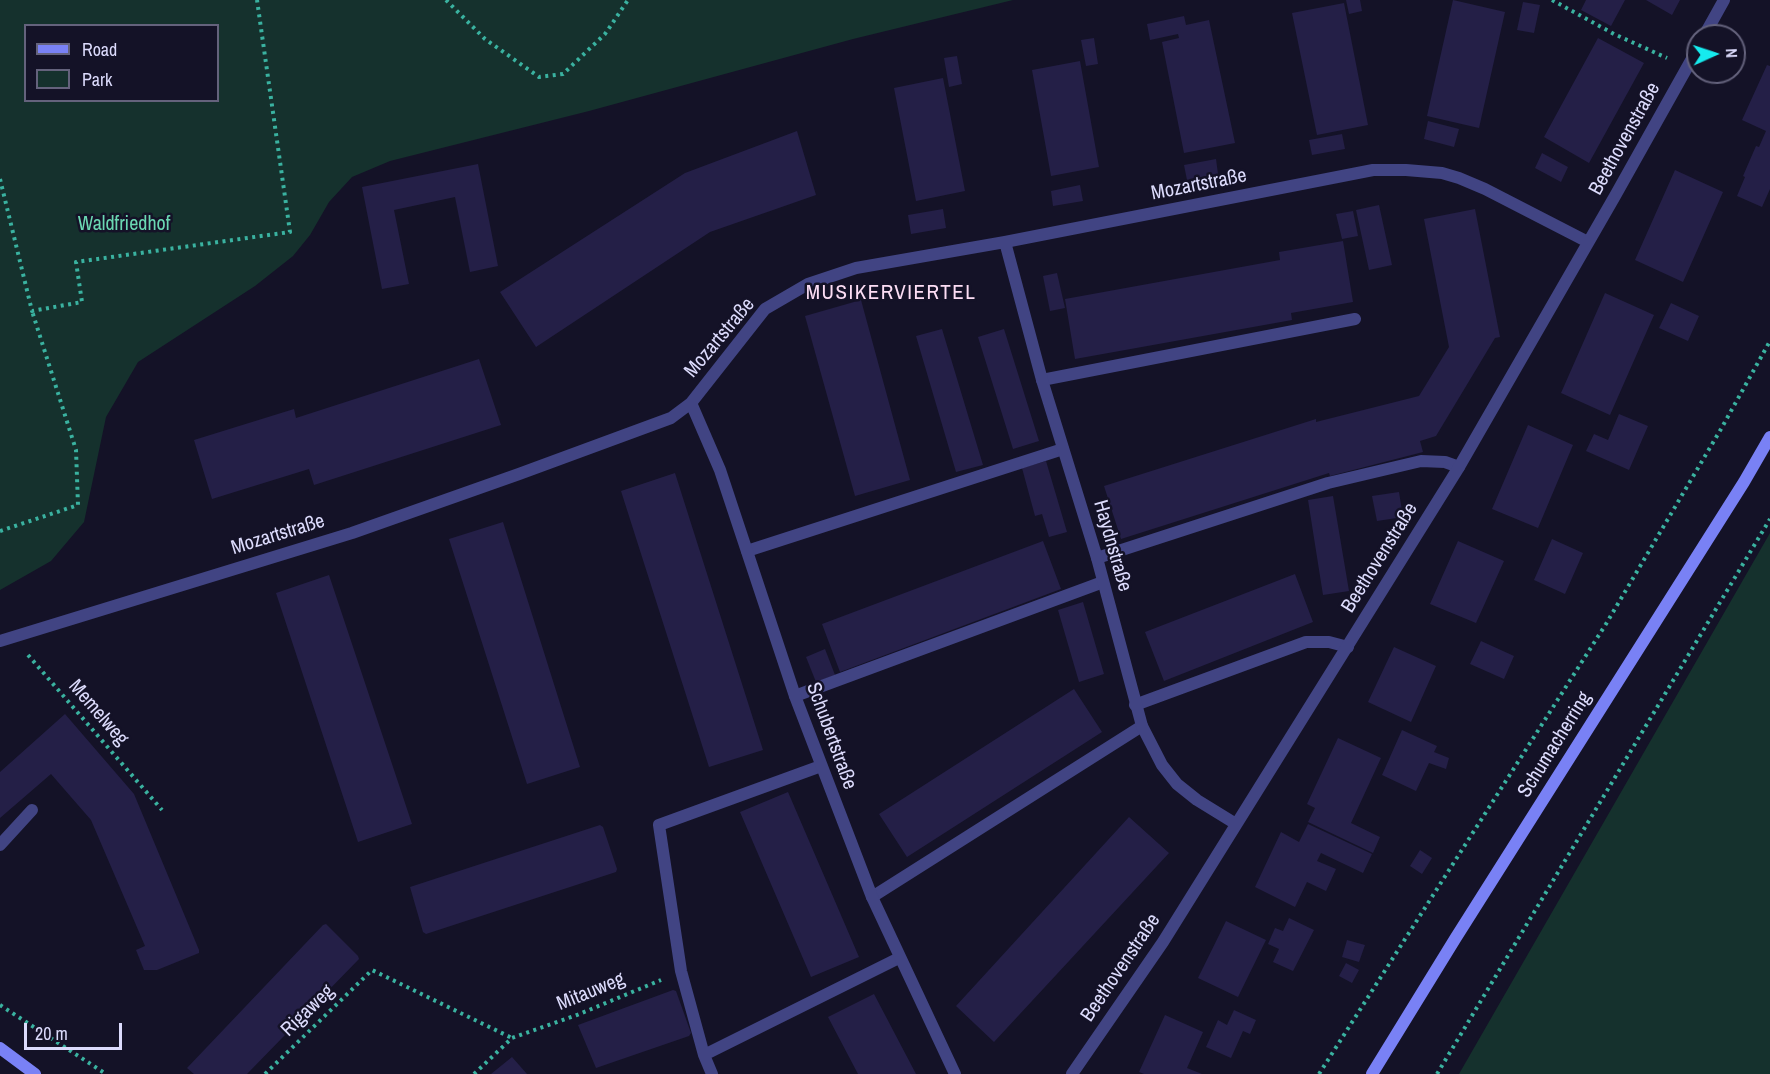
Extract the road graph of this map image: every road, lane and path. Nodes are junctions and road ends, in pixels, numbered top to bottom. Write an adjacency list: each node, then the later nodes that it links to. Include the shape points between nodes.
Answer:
1 (257, 0): 12 (path, via 290,232 76,262 82,302)
2 (446, 0): 3 (path, via 485,39 539,77 563,74 605,34)
3 (628, 0)
4 (1552, 0): 7 (path)
5 (1724, 0): 6 (street)
6 (1711, 24)
7 (1686, 67)
8 (1686, 69): 11 (street, Beethovenstraße)
9 (0, 179): 12 (path)
10 (1005, 242): 11 (street, Mozartstraße, via 1373,170 1459,177); 15 (street, Haydnstraße); 16 (street, Mozartstraße, via 856,268 808,284 765,309)
11 (1588, 242): 19 (street, Beethovenstraße)
12 (32, 311): 21 (path, via 76,450 78,505)
13 (1356, 319): 15 (street)
14 (1770, 341): 49 (path, via 1606,624)
15 (1042, 380): 18 (street, Haydnstraße)
16 (691, 403): 22 (street, Schubertstraße, via 720,470); 25 (street, Mozartstraße, via 671,418 352,533)
17 (1770, 437): 50 (main road, Schumacherring)
18 (1063, 449): 22 (street); 23 (street, Haydnstraße)
19 (1459, 467): 23 (street, via 1421,461 1328,483); 26 (street, Beethovenstraße)
20 (1770, 519): 51 (path)
21 (0, 531)
22 (747, 551): 27 (street, Schubertstraße)
23 (1097, 558): 24 (street, Haydnstraße)
24 (1103, 582): 27 (street); 28 (street, Haydnstraße)
25 (6, 638): 32 (path, Memelweg)
26 (1348, 647): 28 (street, via 1306,642); 33 (street, Beethovenstraße)
27 (795, 696): 30 (street, Schubertstraße)
28 (1135, 705): 29 (street, Haydnstraße)
29 (1142, 726): 33 (street, Haydnstraße, via 1162,765 1177,784); 35 (street)
30 (821, 766): 35 (street, Schubertstraße); 37 (street, via 659,825)
31 (32, 810): 34 (street)
32 (162, 810)
33 (1236, 825): 48 (street, Beethovenstraße, via 1163,942)
34 (0, 845)
35 (872, 897): 36 (street, Schubertstraße)
36 (900, 958): 41 (street); 47 (street, Schubertstraße)
37 (681, 971): 39 (path, Mitauweg); 41 (street)
38 (0, 1005): 43 (path)
39 (512, 1038): 44 (path, Rigaweg, via 372,970); 45 (path, Mitauweg)
40 (0, 1048): 42 (main road)
41 (704, 1055): 46 (street)
42 (35, 1074)
43 (106, 1074)
44 (265, 1074)
45 (474, 1074)
46 (712, 1074)
47 (955, 1074)
48 (1072, 1074)
49 (1319, 1074)
50 (1372, 1074)
51 (1437, 1074)

